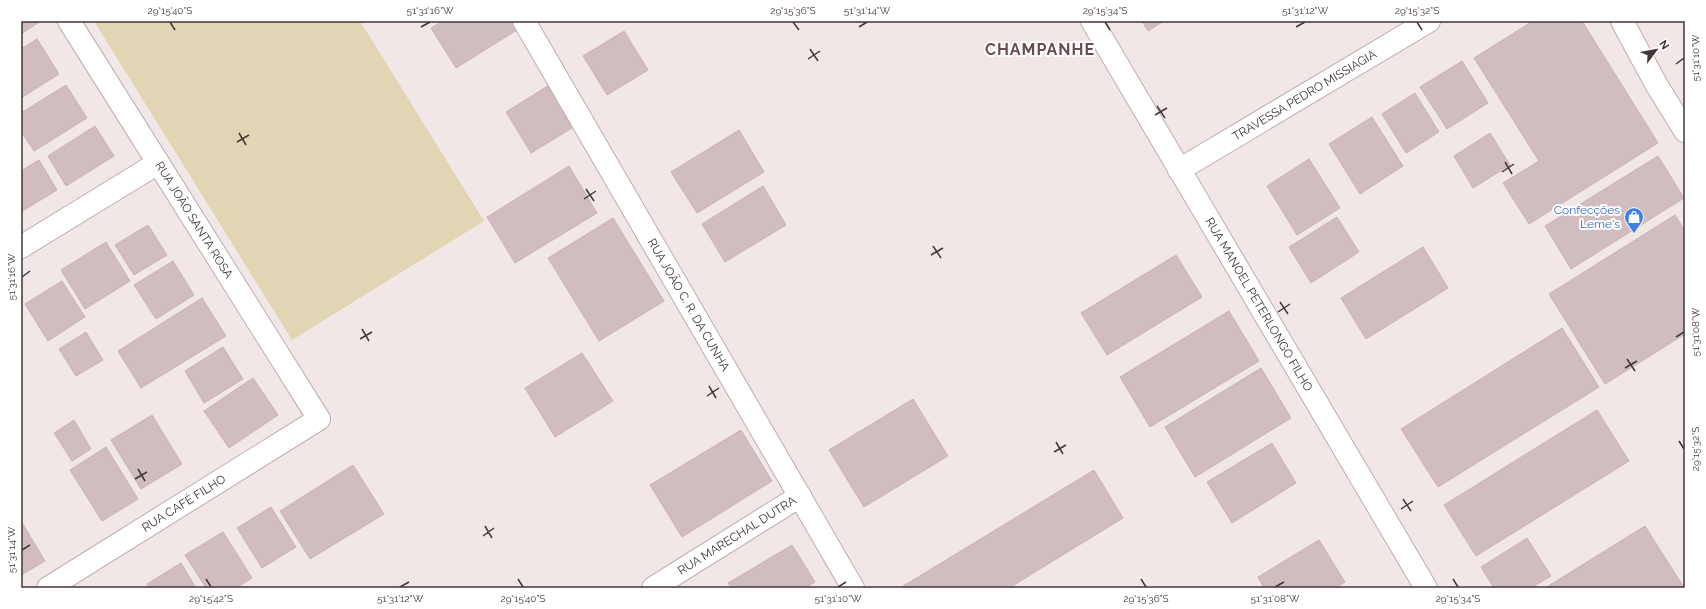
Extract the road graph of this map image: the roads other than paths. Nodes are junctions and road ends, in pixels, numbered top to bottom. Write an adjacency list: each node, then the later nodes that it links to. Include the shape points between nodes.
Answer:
1 (68, 21): 7 (street, RUA JOÃO SANTA ROSA)
2 (524, 21): 11 (street, RUA JOÃO C. R. DA CUNHA)
3 (1092, 21): 8 (street, RUA MANOEL PETERLONGO FILHO)
4 (1429, 21): 8 (street, TRAVESSA PEDRO MISSIAGIA)
5 (1627, 24): 6 (street, via 1656,84)
6 (1685, 131)
7 (158, 163): 9 (street); 10 (street, RUA JOÃO SANTA ROSA)
8 (1179, 170): 15 (street, RUA MANOEL PETERLONGO FILHO)
9 (21, 247)
10 (319, 419): 12 (street, RUA CAFÉ FILHO)
11 (800, 496): 13 (street, RUA MARECHAL DUTRA); 14 (street, RUA JOÃO C. R. DA CUNHA)
12 (48, 588)
13 (653, 588)
14 (853, 588)
15 (1426, 588)

